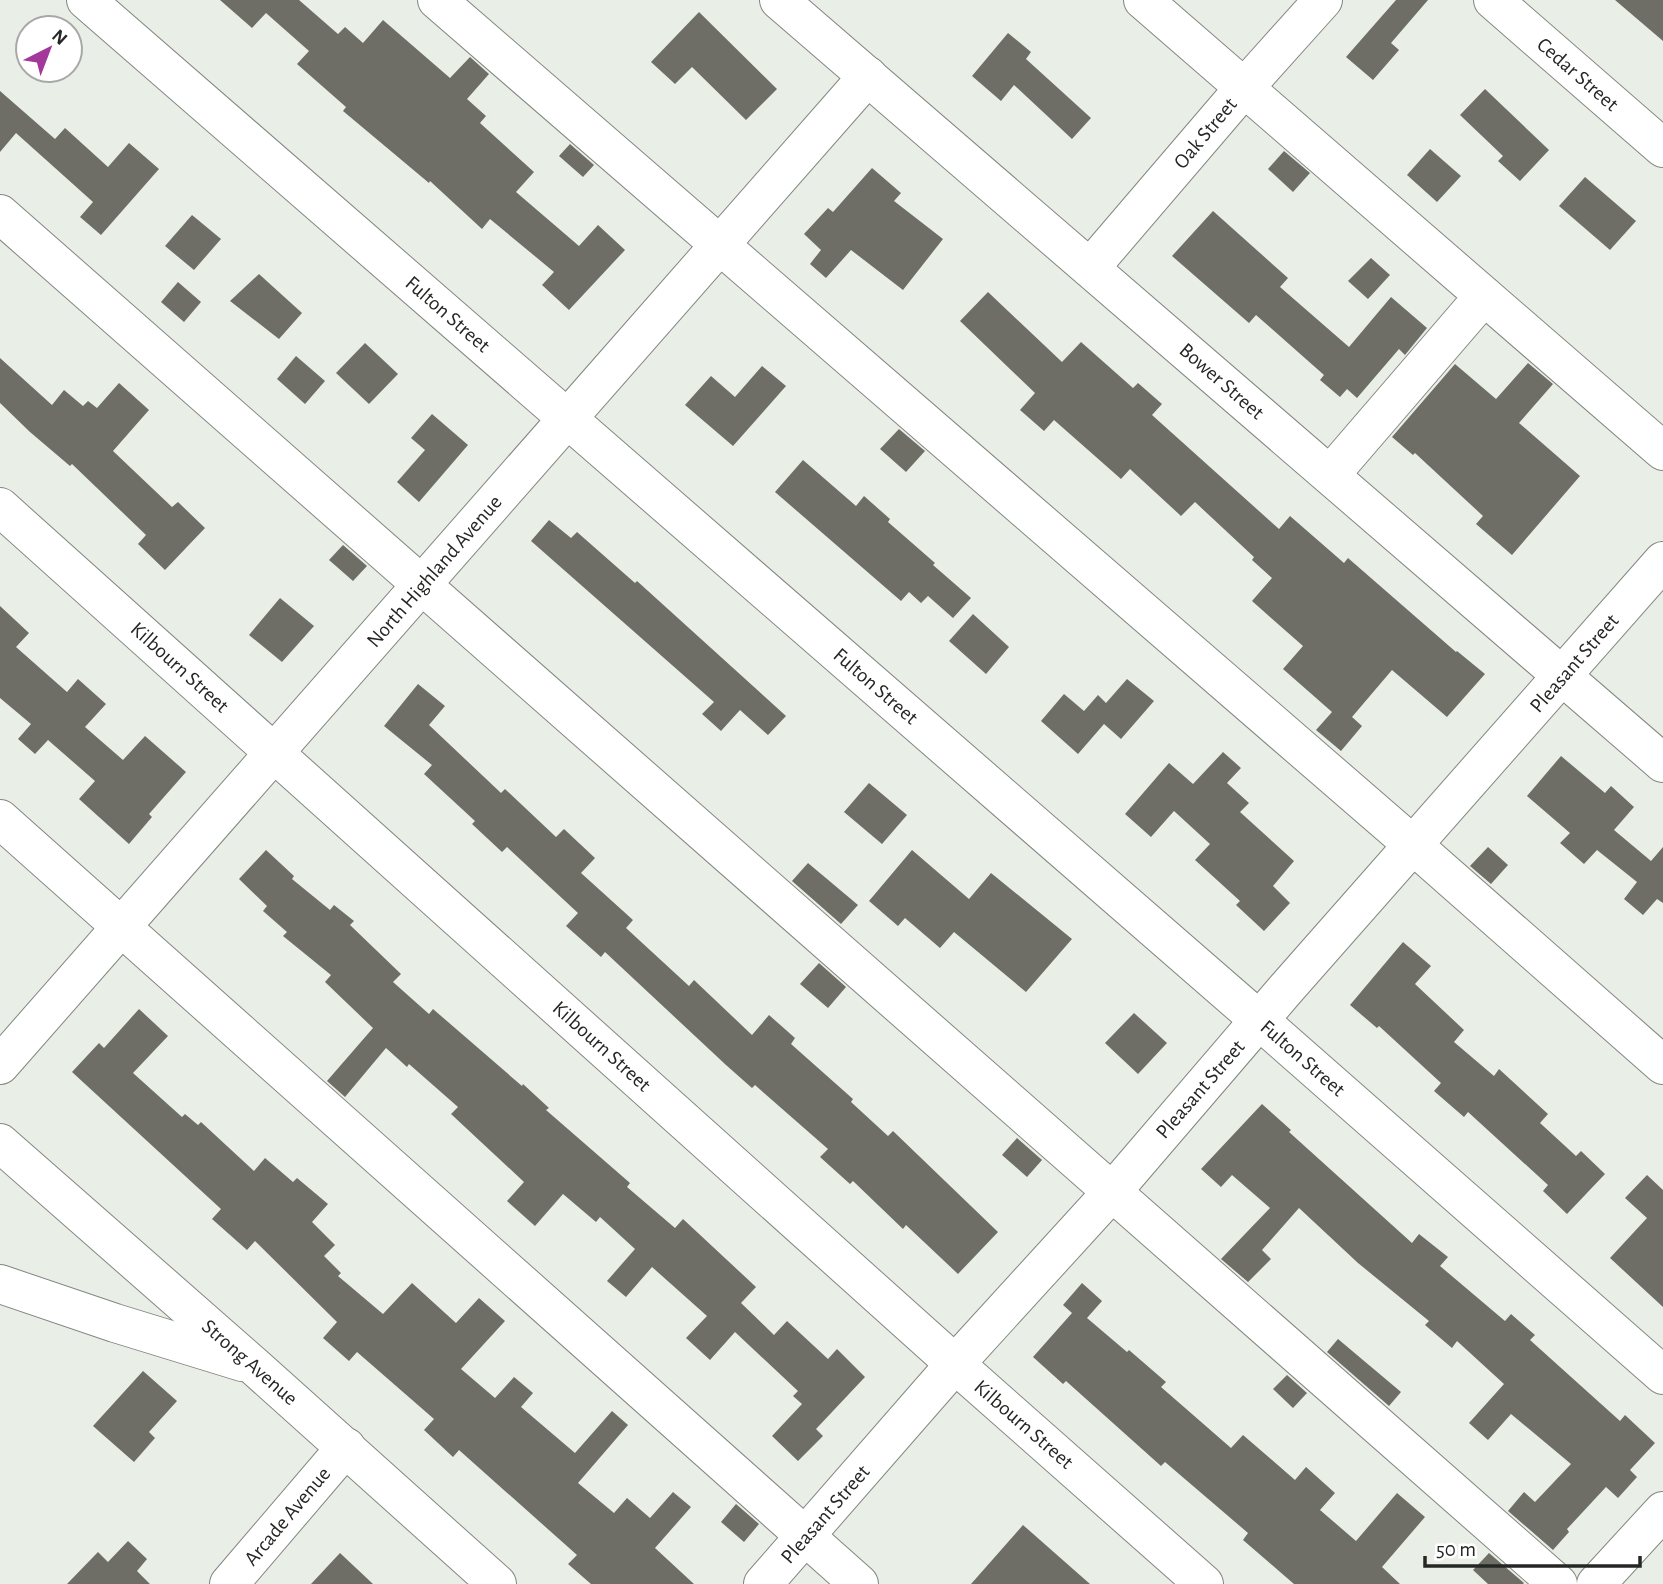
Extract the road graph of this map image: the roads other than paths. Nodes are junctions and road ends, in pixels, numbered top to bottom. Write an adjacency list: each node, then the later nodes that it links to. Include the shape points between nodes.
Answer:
1 (86, 0): 14 (street, Fulton Street)
2 (437, 0): 11 (street)
3 (779, 0): 7 (street, Bower Street)
4 (1143, 0): 8 (street)
5 (1323, 0): 8 (street, Oak Street)
6 (1493, 0): 9 (street, Cedar Street)
7 (868, 76): 11 (street, North Highland Avenue); 12 (street, Bower Street)
8 (1244, 88): 12 (street, Oak Street); 13 (street)
9 (1663, 148)
10 (0, 214): 19 (street)
11 (719, 244): 14 (street, North Highland Avenue); 24 (street)
12 (1090, 268): 16 (street, Bower Street)
13 (1485, 296): 15 (street); 16 (street)
14 (568, 419): 19 (street, North Highland Avenue); 26 (street, Fulton Street)
15 (1663, 451)
16 (1330, 475): 20 (street, Bower Street)
17 (0, 507): 21 (street, Kilbourn Street)
18 (1663, 561): 20 (street, Pleasant Street)
19 (422, 586): 21 (street, North Highland Avenue); 30 (street)
20 (1563, 675): 22 (street, Bower Street); 24 (street, Pleasant Street)
21 (274, 750): 25 (street, North Highland Avenue); 32 (street, Kilbourn Street)
22 (1663, 763)
23 (0, 819): 25 (street)
24 (1413, 845): 26 (street, Pleasant Street); 28 (street)
25 (120, 927): 27 (street, North Highland Avenue); 37 (street)
26 (1259, 1020): 30 (street, Pleasant Street); 34 (street, Fulton Street)
27 (0, 1065)
28 (1663, 1066)
29 (0, 1143): 33 (street, Strong Avenue)
30 (1111, 1193): 32 (street, Pleasant Street); 44 (street)
31 (0, 1284): 33 (street)
32 (955, 1364): 37 (street, Pleasant Street); 43 (street, Kilbourn Street)
33 (254, 1366): 35 (street, Strong Avenue)
34 (1663, 1375)
35 (346, 1447): 39 (street, Arcade Avenue); 40 (street, Strong Avenue)
36 (1663, 1511): 38 (street)
37 (805, 1536): 41 (street, Pleasant Street); 42 (street)
38 (1606, 1581)
39 (229, 1584)
40 (497, 1584)
41 (763, 1584)
42 (859, 1584)
43 (1204, 1584)
44 (1558, 1584)

